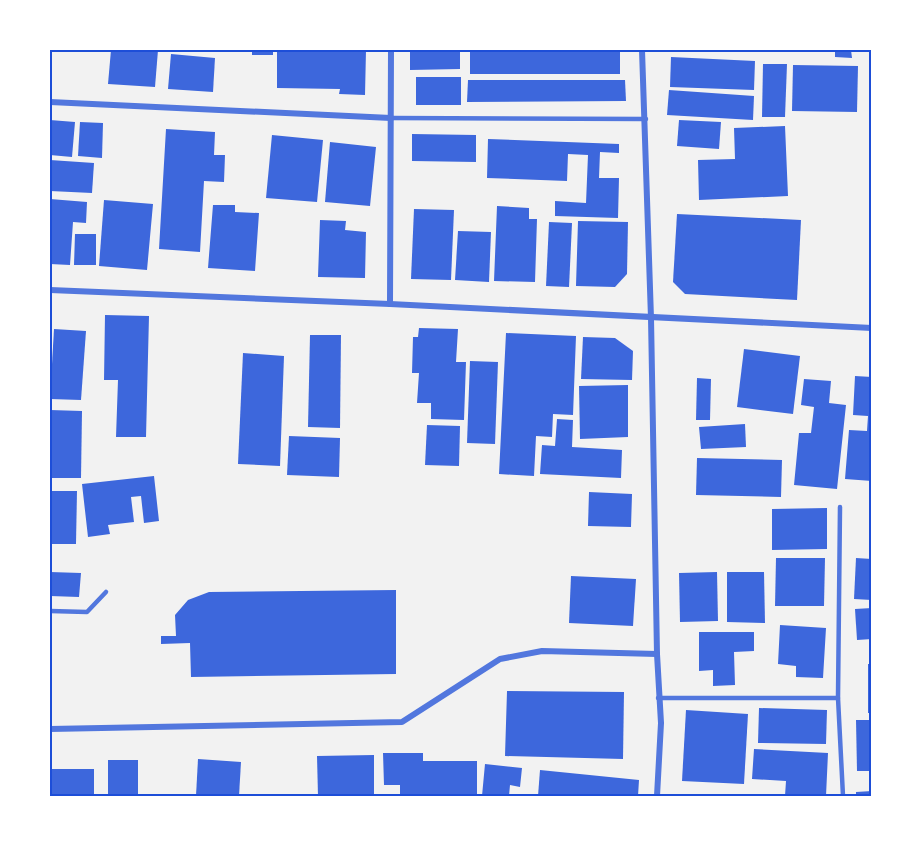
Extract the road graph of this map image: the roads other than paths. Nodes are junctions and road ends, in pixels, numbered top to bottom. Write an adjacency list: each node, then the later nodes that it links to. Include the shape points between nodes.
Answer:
1 (391, 50): 4 (street)
2 (642, 50): 5 (street)
3 (50, 102): 4 (street)
4 (391, 118): 5 (lane); 7 (street)
5 (646, 119): 8 (street)
6 (50, 290): 7 (street)
7 (390, 304): 8 (street)
8 (651, 318): 9 (street); 13 (street)
9 (872, 328)
10 (840, 507): 15 (lane)
11 (106, 592): 12 (lane, via 87,612)
12 (50, 611)
13 (657, 654): 14 (street); 16 (street, via 542,651 500,659 402,722)
14 (658, 698): 15 (lane); 17 (street, via 661,723)
15 (838, 698): 18 (lane)
16 (50, 729)
17 (657, 796)
18 (843, 796)

